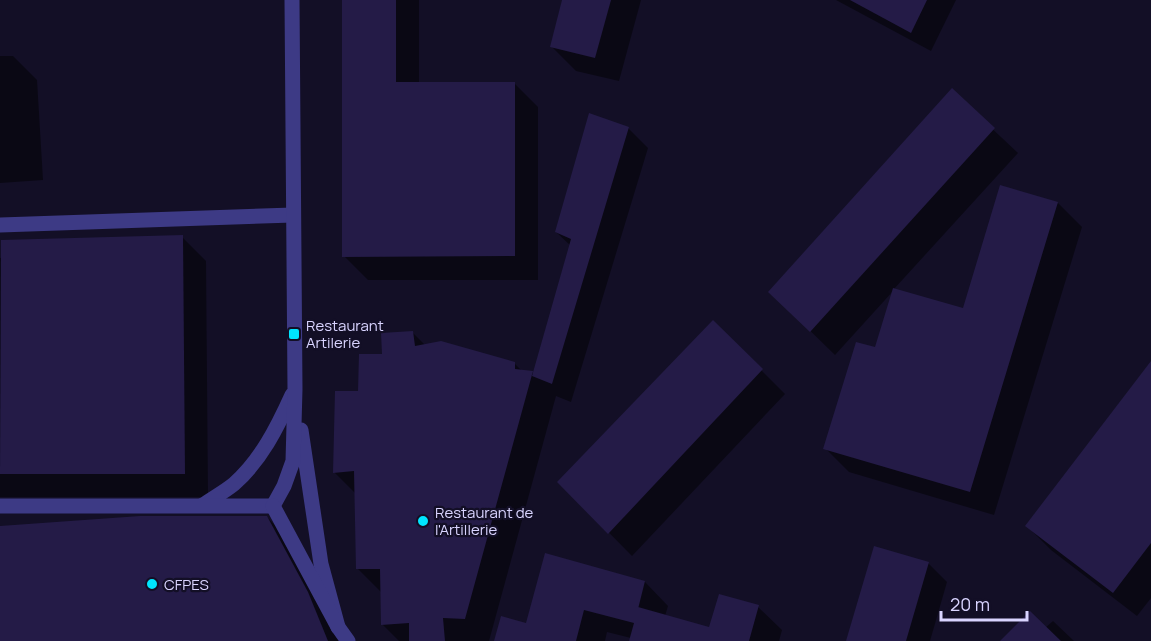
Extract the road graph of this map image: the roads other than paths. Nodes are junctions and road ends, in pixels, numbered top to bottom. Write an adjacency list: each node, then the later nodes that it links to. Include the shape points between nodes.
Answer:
1 (292, 0): 2 (street)
2 (293, 215): 3 (street); 4 (street)
3 (0, 225)
4 (294, 389): 6 (street, via 277,429 253,464); 7 (street, via 293,461); 8 (street, via 321,564)
5 (0, 506): 6 (street)
6 (203, 506): 7 (street)
7 (273, 506): 8 (street)
8 (338, 627): 9 (street)
9 (348, 641)

